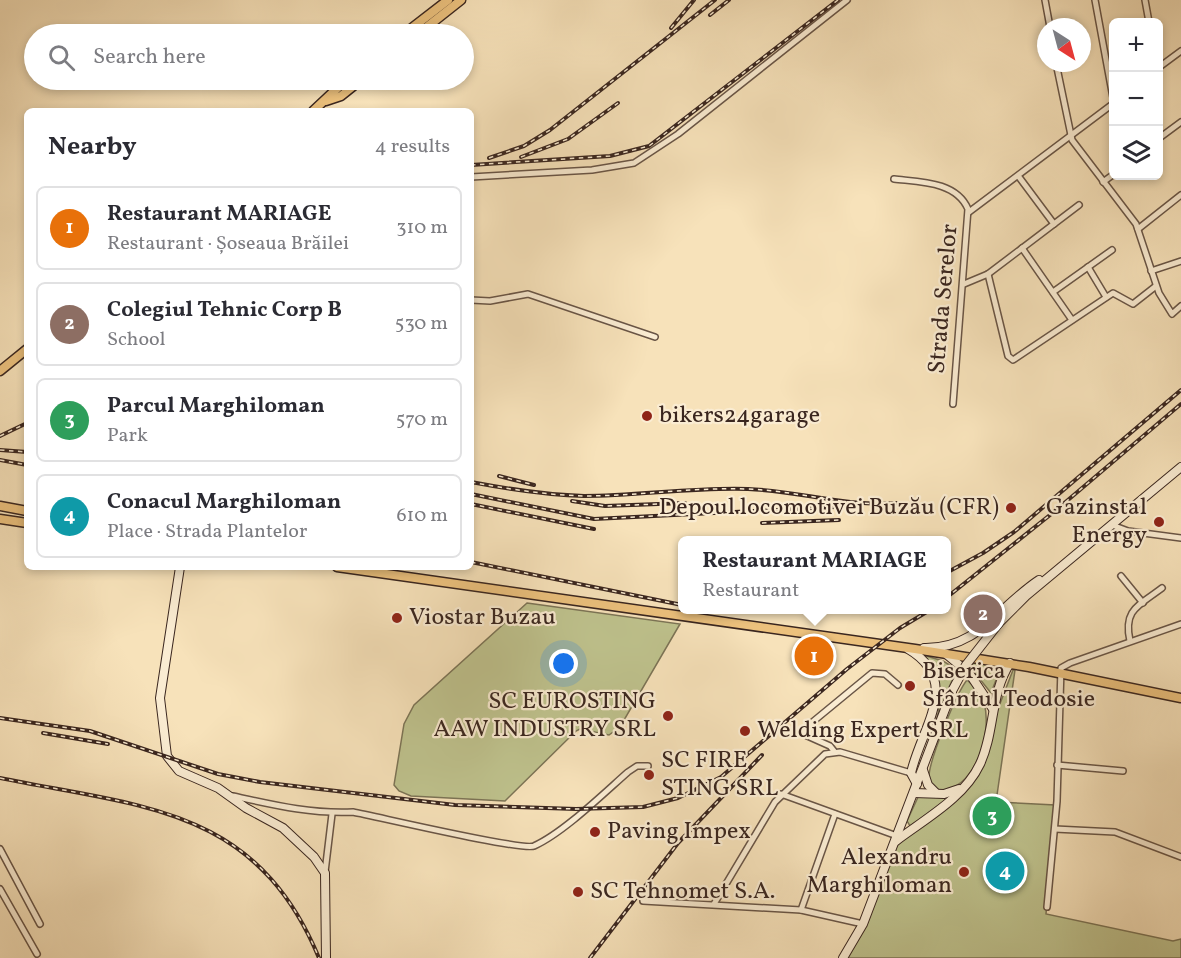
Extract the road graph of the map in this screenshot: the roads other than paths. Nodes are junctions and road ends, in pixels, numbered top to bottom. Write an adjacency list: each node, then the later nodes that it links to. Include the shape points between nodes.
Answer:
1 (448, 0): 9 (main road)
2 (461, 0): 10 (main road)
3 (847, 0): 23 (street, via 678,134 634,162 592,170)
4 (1045, 0): 7 (street)
5 (1095, 0): 14 (street)
6 (1145, 0): 8 (street)
7 (1048, 18)
8 (1148, 18)
9 (417, 24)
10 (431, 24)
11 (1181, 51): 12 (street)
12 (1163, 64)
13 (1058, 72): 22 (street)
14 (1109, 80)
15 (336, 90): 17 (main road)
16 (348, 90): 17 (main road)
17 (326, 101): 19 (main road)
18 (1109, 106): 22 (street)
19 (317, 108)
20 (1181, 122): 21 (street)
21 (1163, 135)
22 (1070, 136): 24 (street); 27 (street)
23 (474, 177)
24 (1018, 177): 30 (street); 31 (street)
25 (1109, 177): 27 (street)
26 (894, 179): 30 (street, Strada Serelor, via 946,187 965,202)
27 (1103, 182): 32 (street)
28 (1181, 195): 32 (street)
29 (1079, 205): 31 (street)
30 (969, 212): 39 (street, Strada Serelor)
31 (1054, 224): 33 (street)
32 (1138, 229): 37 (street)
33 (1022, 248): 38 (street); 41 (street)
34 (1112, 250): 36 (street)
35 (1181, 261): 37 (street)
36 (1088, 267): 41 (street); 42 (street)
37 (1151, 271): 40 (street)
38 (988, 274): 39 (street); 45 (street, via 1010,359 1016,359)
39 (964, 284): 49 (street, Strada Serelor)
40 (1156, 286): 42 (street, via 1132,304 1116,293); 44 (street, via 1172,314)
41 (1053, 292): 45 (street)
42 (1106, 297): 45 (street)
43 (474, 300): 46 (street, via 528,294)
44 (1181, 306)
45 (1072, 320)
46 (655, 337)
47 (24, 351): 48 (main road)
48 (0, 371)
49 (953, 404)
50 (1181, 467): 55 (main road)
51 (0, 506): 52 (main road)
52 (24, 511)
53 (0, 519): 54 (main road)
54 (24, 523)
55 (1112, 525): 56 (street); 57 (main road)
56 (1181, 538)
57 (1061, 568): 65 (main road, via 1034,584 968,639 943,647); 75 (main road, bridge, via 999,623 971,658 952,691)
58 (180, 570): 83 (main road, via 160,698 165,751 179,771)
59 (359, 570): 65 (main road)
60 (1121, 576): 62 (street)
61 (1162, 588): 62 (street)
62 (1143, 603): 64 (street, via 1127,620)
63 (1181, 624): 64 (street)
64 (1130, 641): 68 (street, via 1070,663)
65 (904, 647): 66 (main road); 77 (main road, via 927,664 937,692)
66 (944, 653): 67 (main road); 71 (main road, via 969,673)
67 (1010, 663): 68 (main road); 71 (main road)
68 (1059, 672): 70 (main road); 73 (street)
69 (898, 685): 72 (street, via 885,674 872,673 804,729 803,734)
70 (1181, 698)
71 (993, 709): 79 (main road, via 980,764)
72 (834, 751): 77 (street); 82 (street, via 825,754)
73 (1057, 765): 76 (street); 88 (street)
74 (648, 766): 84 (street, via 637,766 628,772 553,835 532,847 511,846 353,812)
75 (923, 770): 78 (main road); 81 (main road)
76 (1123, 771)
77 (911, 773): 78 (main road)
78 (917, 784): 80 (main road)
79 (963, 787): 81 (main road); 87 (main road)
80 (914, 793): 81 (main road); 86 (main road)
81 (936, 793)
82 (781, 794): 85 (street); 95 (street)
83 (232, 796): 84 (street, via 298,811); 92 (main road, via 288,831)
84 (332, 814): 92 (street)
85 (836, 814): 89 (street); 97 (street)
86 (902, 824): 87 (main road, via 907,829); 89 (main road)
87 (917, 825): 89 (main road)
88 (1055, 829): 91 (street, via 1115,832); 96 (street)
89 (896, 839): 99 (main road)
90 (0, 849): 98 (street)
91 (1181, 857)
92 (325, 873): 101 (main road)
93 (0, 889): 100 (street)
94 (643, 901): 95 (street)
95 (714, 904): 97 (street)
96 (1047, 907)
97 (801, 910): 99 (street)
98 (40, 924)
99 (863, 924): 102 (main road)
100 (37, 954)
101 (326, 958)
102 (843, 958)

